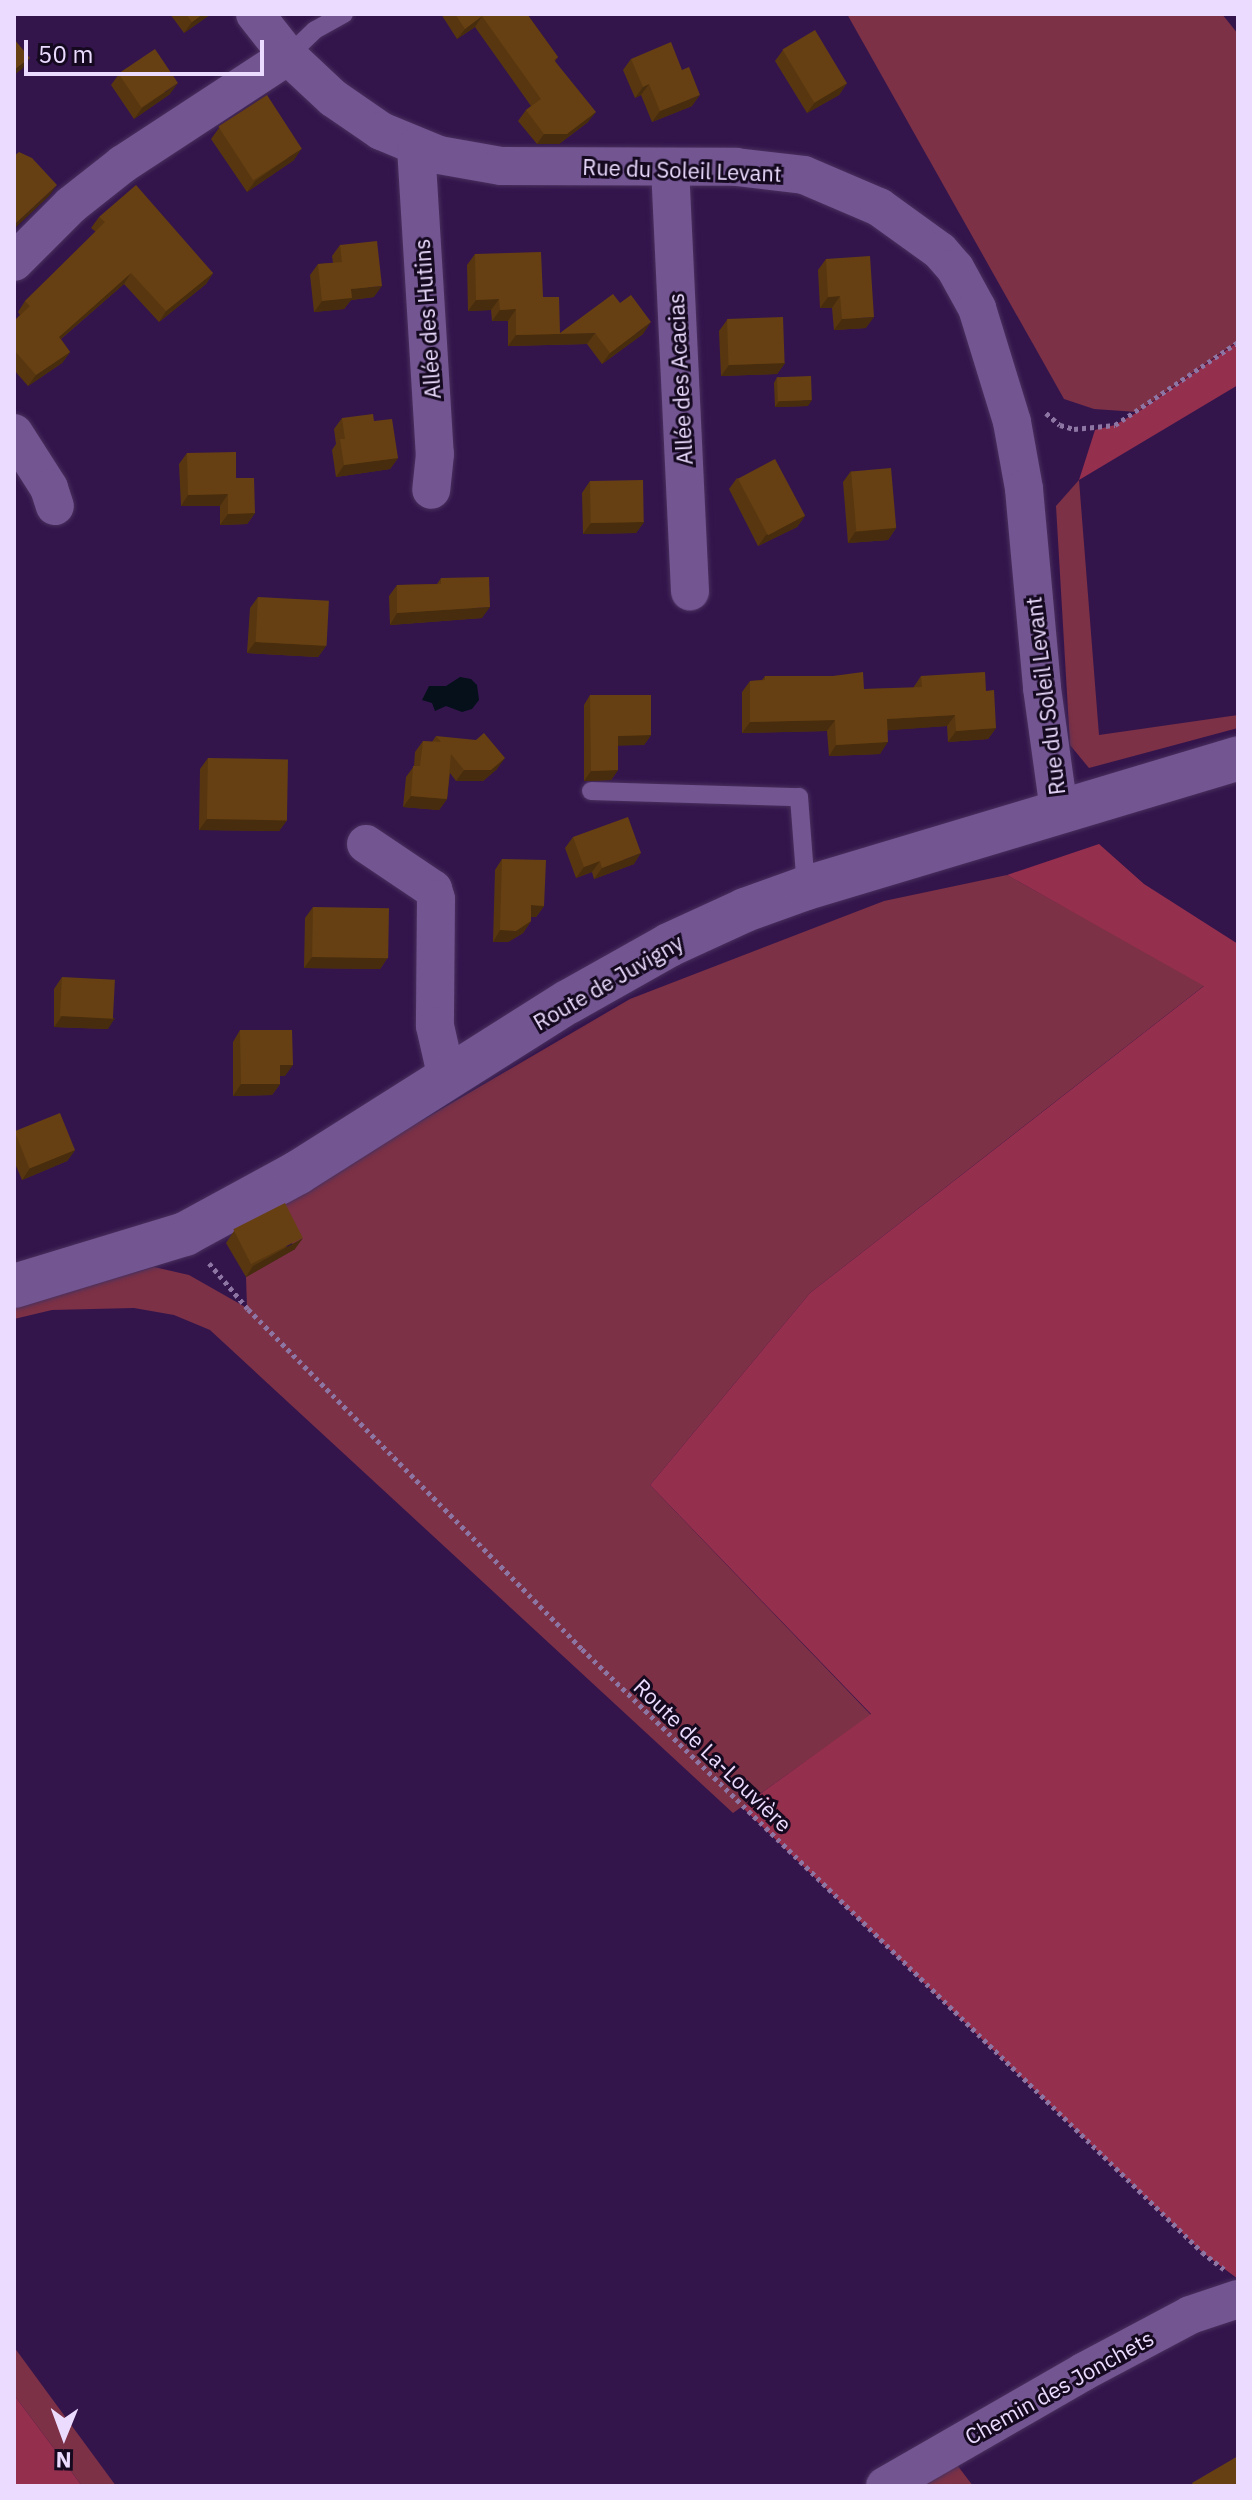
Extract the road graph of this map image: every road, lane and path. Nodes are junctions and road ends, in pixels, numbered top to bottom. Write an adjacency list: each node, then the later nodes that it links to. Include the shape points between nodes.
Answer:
1 (255, 14): 3 (street, Rue du Soleil Levant)
2 (344, 14): 3 (lane, via 315,30)
3 (288, 56): 4 (street, Rue du Soleil Levant, via 347,109); 6 (street, via 123,164 71,205)
4 (416, 147): 5 (street, Rue du Soleil Levant, via 501,166); 10 (street, Allée des Hutins, via 435,454)
5 (670, 167): 12 (street, Allée des Acacias); 15 (street, Rue du Soleil Levant, via 779,171 831,184 918,232 968,288 996,362 1018,451)
6 (14, 262)
7 (1238, 342): 8 (path, via 1115,425 1095,430 1060,425)
8 (1041, 403)
9 (14, 433): 11 (street)
10 (431, 490)
11 (55, 506)
12 (690, 592)
13 (1238, 758): 15 (street, Route de Juvigny)
14 (591, 791): 17 (lane, via 799,797)
15 (1059, 810): 17 (street, Route de Juvigny)
16 (366, 844): 18 (street, via 433,889 435,1026)
17 (806, 888): 18 (street, Route de Juvigny, via 669,945)
18 (447, 1079): 19 (street, Route de Juvigny)
19 (185, 1234): 20 (street, Route de Juvigny); 21 (path, Route de La-Louvière, via 248,1309 582,1649)
20 (14, 1286)
21 (1235, 2287): 22 (street, Chemin des Jonchets)
22 (885, 2486)

